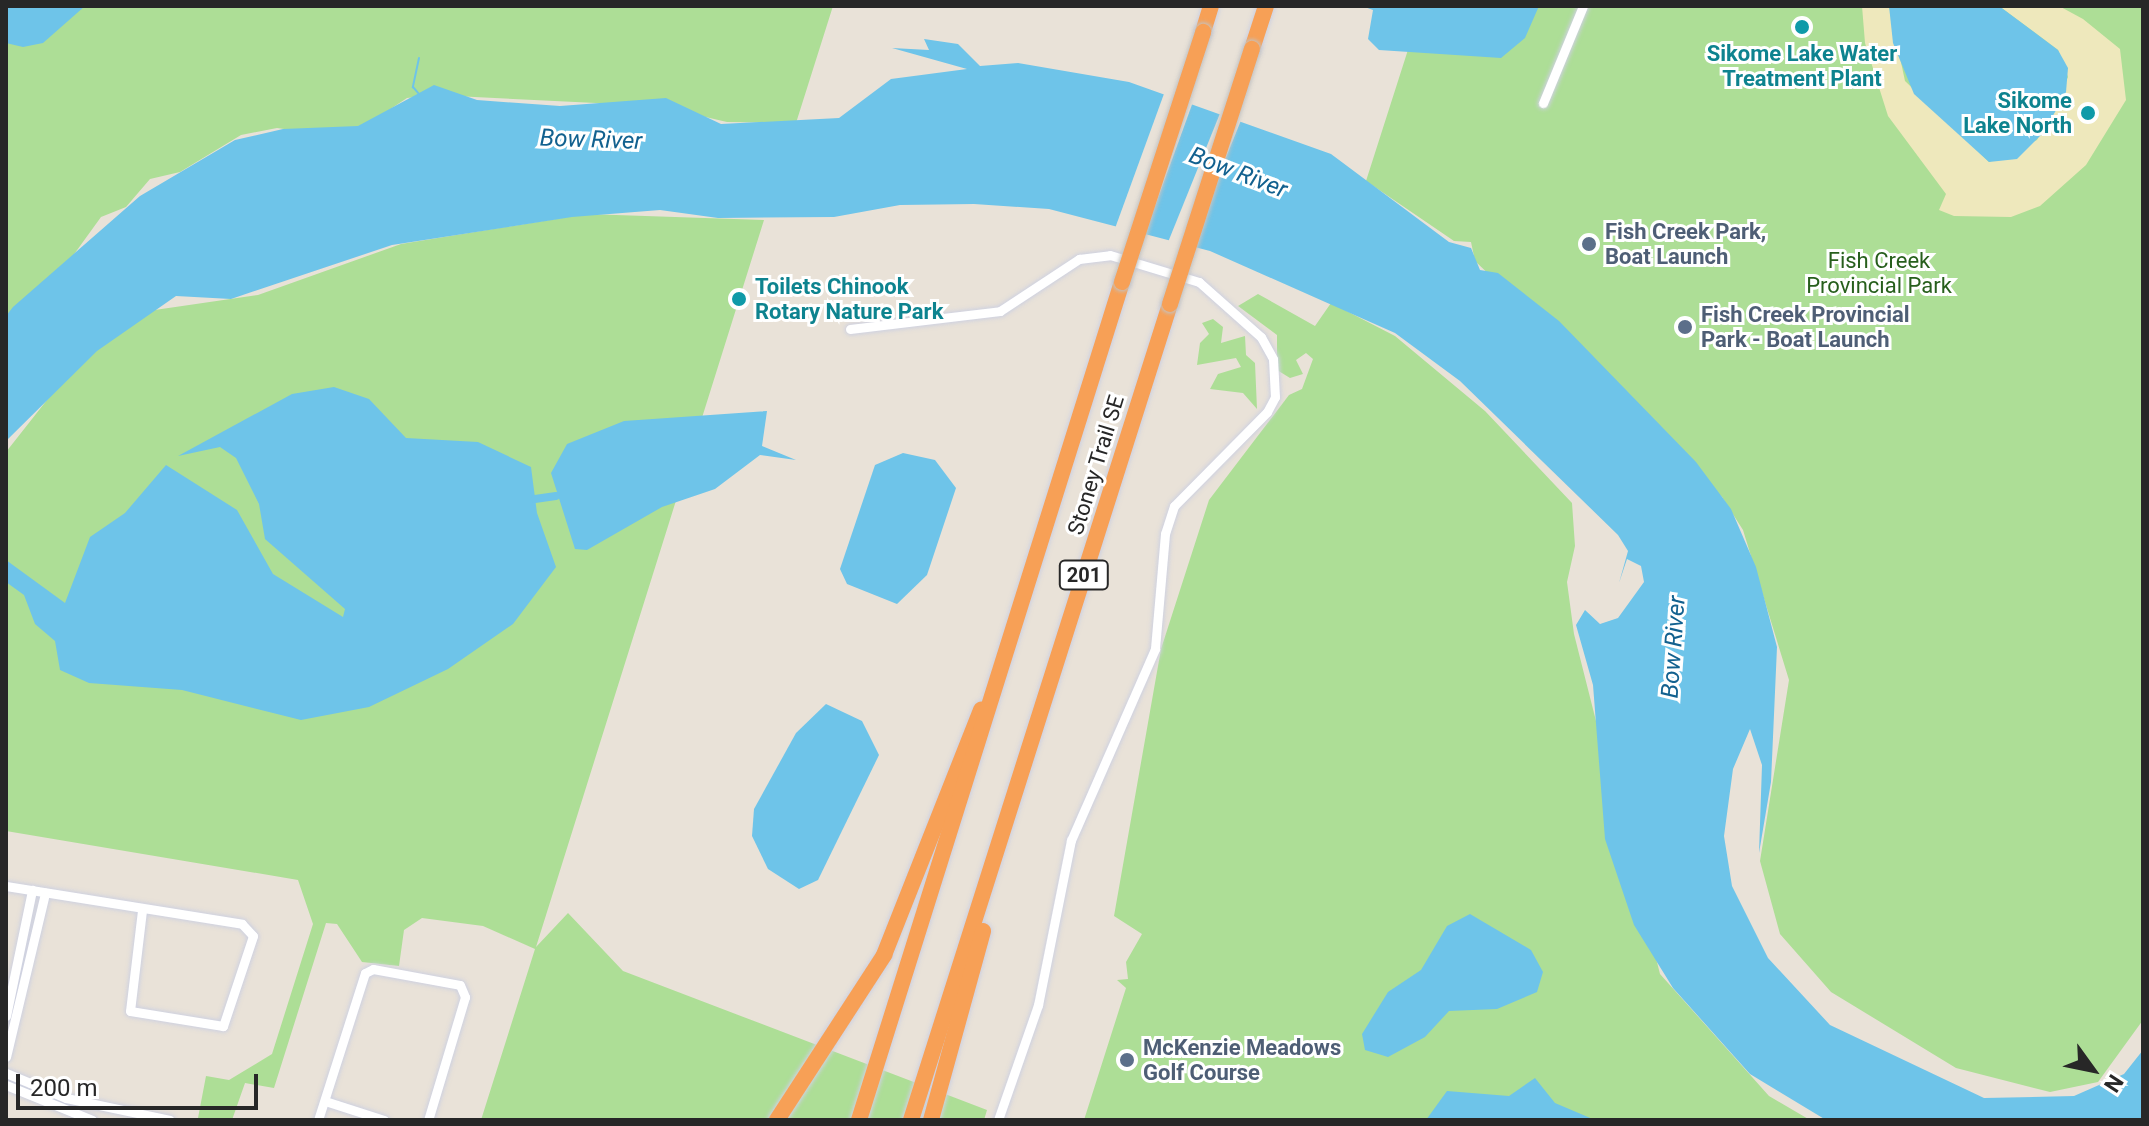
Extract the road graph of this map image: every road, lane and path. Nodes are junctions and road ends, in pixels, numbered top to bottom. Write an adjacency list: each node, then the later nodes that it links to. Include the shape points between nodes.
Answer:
1 (1211, 6): 6 (highway, Stoney Trail SE / 201, bridge)
2 (1266, 6): 7 (highway, Stoney Trail SE / 201, bridge)
3 (1583, 6): 4 (street)
4 (1543, 103)
5 (850, 329): 29 (street, via 1000,311 1079,259 1110,255 1215,293 1273,359 1275,397 1246,437 1174,506 1165,534 1155,649 1071,840 1038,1005)
6 (1019, 620): 25 (highway, via 895,933); 26 (highway, Stoney Trail SE / 201)
7 (1000, 847): 27 (highway, Stoney Trail SE / 201); 28 (highway)
8 (6, 886): 9 (street)
9 (39, 892): 10 (street); 11 (street); 12 (street)
10 (142, 910): 10 (street, via 130,1011 223,1026 253,936 242,924)
11 (17, 981): 12 (street); 13 (street)
12 (29, 983): 14 (street)
13 (6, 1016)
14 (6, 1057)
15 (6, 1073): 18 (street)
16 (6, 1085): 19 (street)
17 (325, 1101): 22 (street); 23 (street); 24 (street, via 365,973 460,985 465,997)
18 (102, 1109): 20 (street); 21 (street)
19 (92, 1120)
20 (99, 1120)
21 (170, 1120)
22 (318, 1120)
23 (384, 1120)
24 (428, 1120)
25 (777, 1120)
26 (858, 1120)
27 (911, 1120)
28 (931, 1120)
29 (998, 1120)

